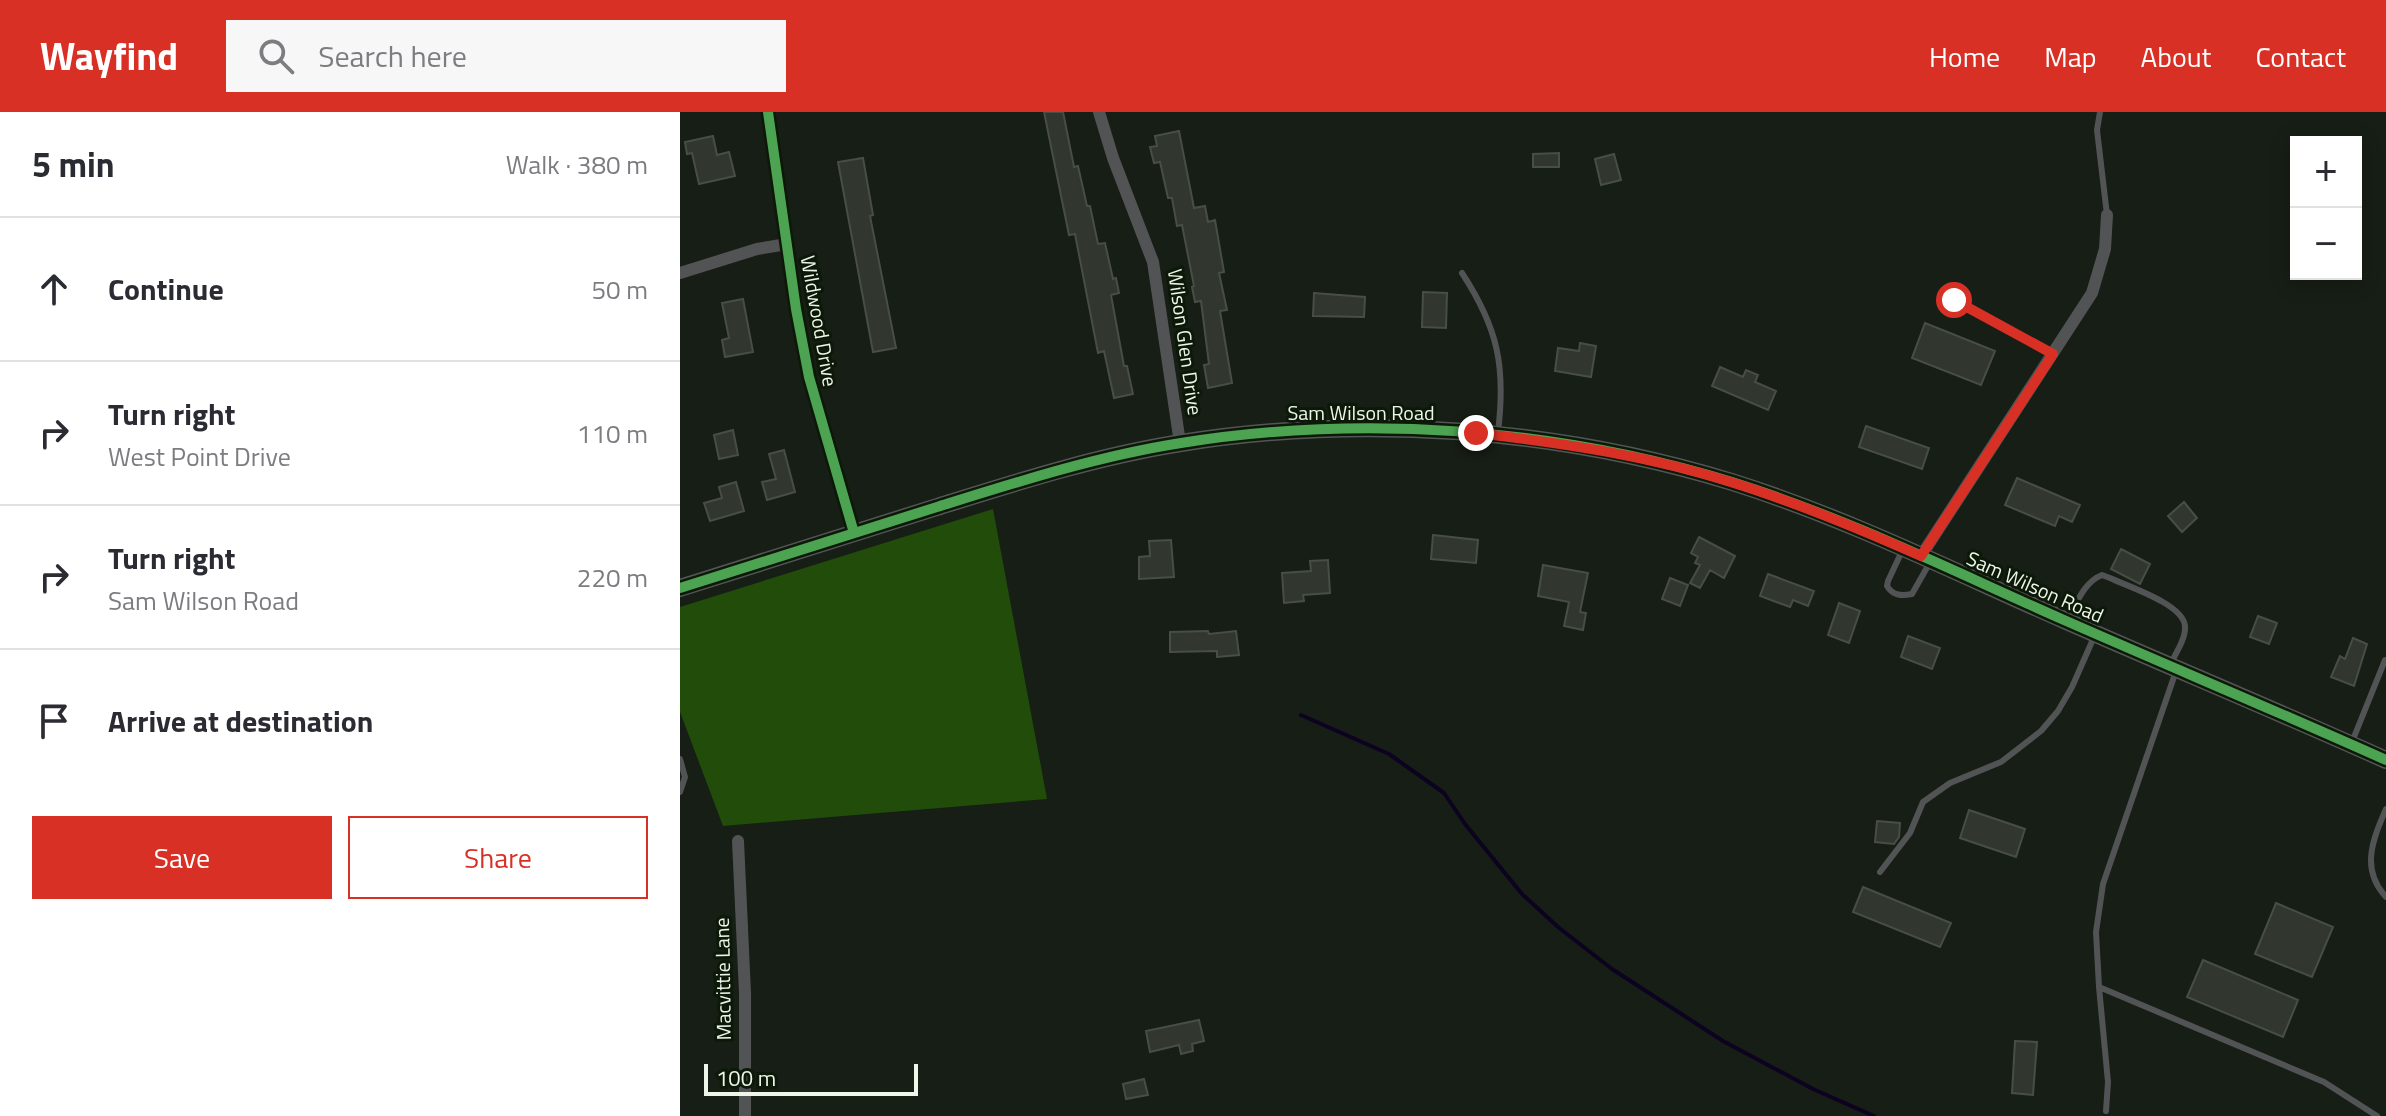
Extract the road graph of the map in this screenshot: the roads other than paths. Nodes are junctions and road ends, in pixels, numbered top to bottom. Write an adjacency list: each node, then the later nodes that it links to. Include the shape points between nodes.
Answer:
1 (768, 112): 5 (street, Wildwood Drive)
2 (1099, 112): 11 (street, Wilson Glen Drive, via 1153,262)
3 (2100, 112): 4 (lane, via 2097,130)
4 (2107, 215): 9 (street, via 2105,249 2092,293)
5 (787, 244): 6 (street); 12 (street, Wildwood Drive, via 809,377)
6 (680, 273)
7 (1462, 273): 10 (lane, via 1498,344)
8 (1954, 300): 9 (lane)
9 (2053, 354): 14 (street)
10 (1498, 436): 11 (street, Sam Wilson Road, via 1327,428); 13 (street, Sam Wilson Road, via 1701,473 1821,513)
11 (1180, 443): 12 (street, Sam Wilson Road, via 1039,475)
12 (854, 533): 15 (street, Sam Wilson Road)
13 (1903, 548): 14 (street, Sam Wilson Road); 14 (lane, via 1887,586 1891,592 1912,594)
14 (1926, 558): 16 (street, Sam Wilson Road)
15 (680, 588)
16 (2066, 621): 17 (street, Sam Wilson Road); 19 (lane, via 2085,589 2102,575 2158,599 2185,624)
17 (2096, 634): 19 (street, Sam Wilson Road); 26 (lane, via 2072,687 2041,731 2001,762 1950,783 1923,802 1910,833)
18 (2385, 660): 20 (lane)
19 (2173, 667): 20 (street, Sam Wilson Road); 28 (lane, via 2103,884 2096,932)
20 (2351, 744): 22 (street, Sam Wilson Road)
21 (680, 759): 23 (lane, via 685,777)
22 (2386, 760)
23 (680, 792)
24 (2386, 809): 27 (lane, via 2371,845 2371,867)
25 (738, 841): 30 (street, Macvittie Lane)
26 (1880, 872)
27 (2386, 897)
28 (2099, 987): 29 (lane); 31 (lane, via 2324,1082)
29 (2106, 1111)
30 (745, 1116)
31 (2377, 1116)

